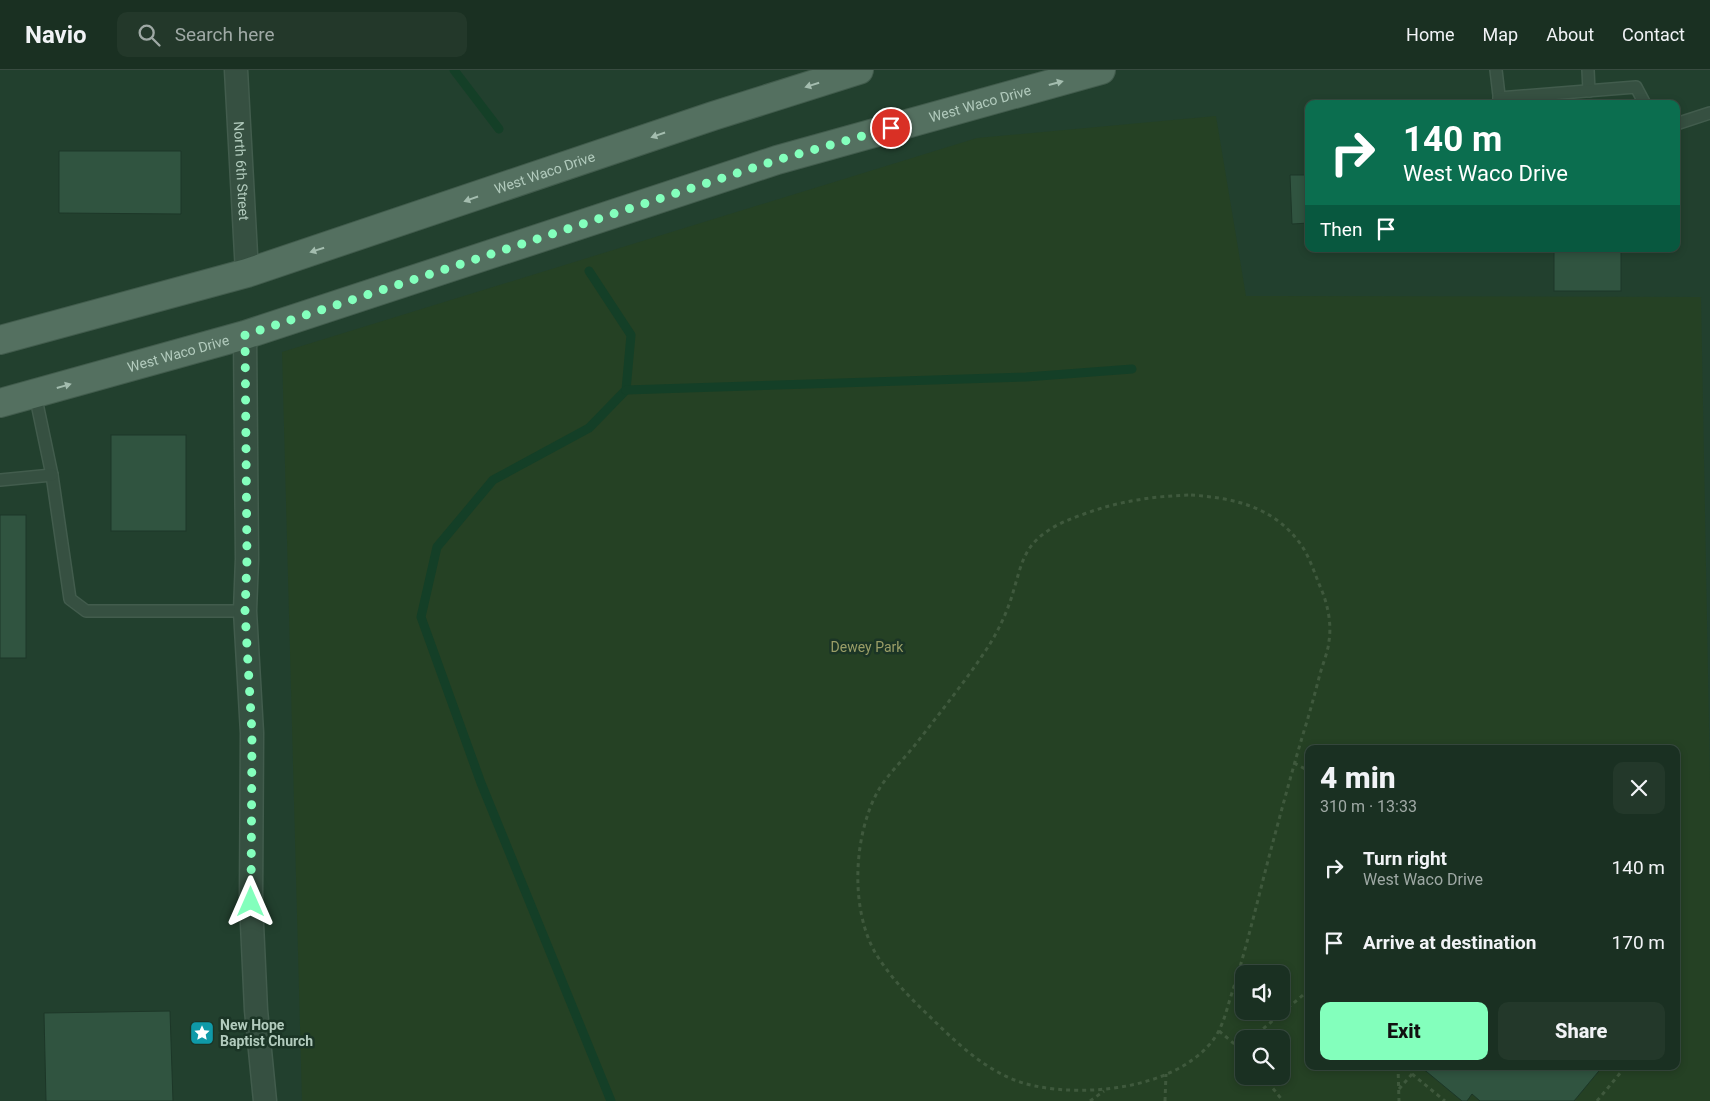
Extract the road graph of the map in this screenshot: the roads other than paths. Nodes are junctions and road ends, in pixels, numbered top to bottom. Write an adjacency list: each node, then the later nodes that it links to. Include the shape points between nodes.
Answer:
1 (236, 70): 12 (street, North 6th Street)
2 (859, 70): 12 (main road, West Waco Drive, one-way to 12)
3 (1101, 70): 13 (main road, West Waco Drive, one-way to 3, via 777,160)
4 (1496, 70): 7 (lane)
5 (1588, 70): 6 (lane)
6 (1589, 91): 8 (lane); 9 (lane, via 1636,88)
7 (1500, 100)
8 (1509, 100)
9 (1643, 100)
10 (1710, 114): 11 (lane)
11 (1680, 123)
12 (247, 273): 14 (main road, West Waco Drive)
13 (245, 335): 15 (main road, West Waco Drive, one-way to 13); 19 (street)
14 (0, 340)
15 (34, 394): 16 (main road, West Waco Drive); 17 (lane)
16 (0, 403)
17 (52, 475): 18 (lane); 19 (lane, via 70,599 86,611)
18 (0, 480)
19 (245, 611): 20 (street, via 252,733 252,912 256,1010)
20 (265, 1101)

